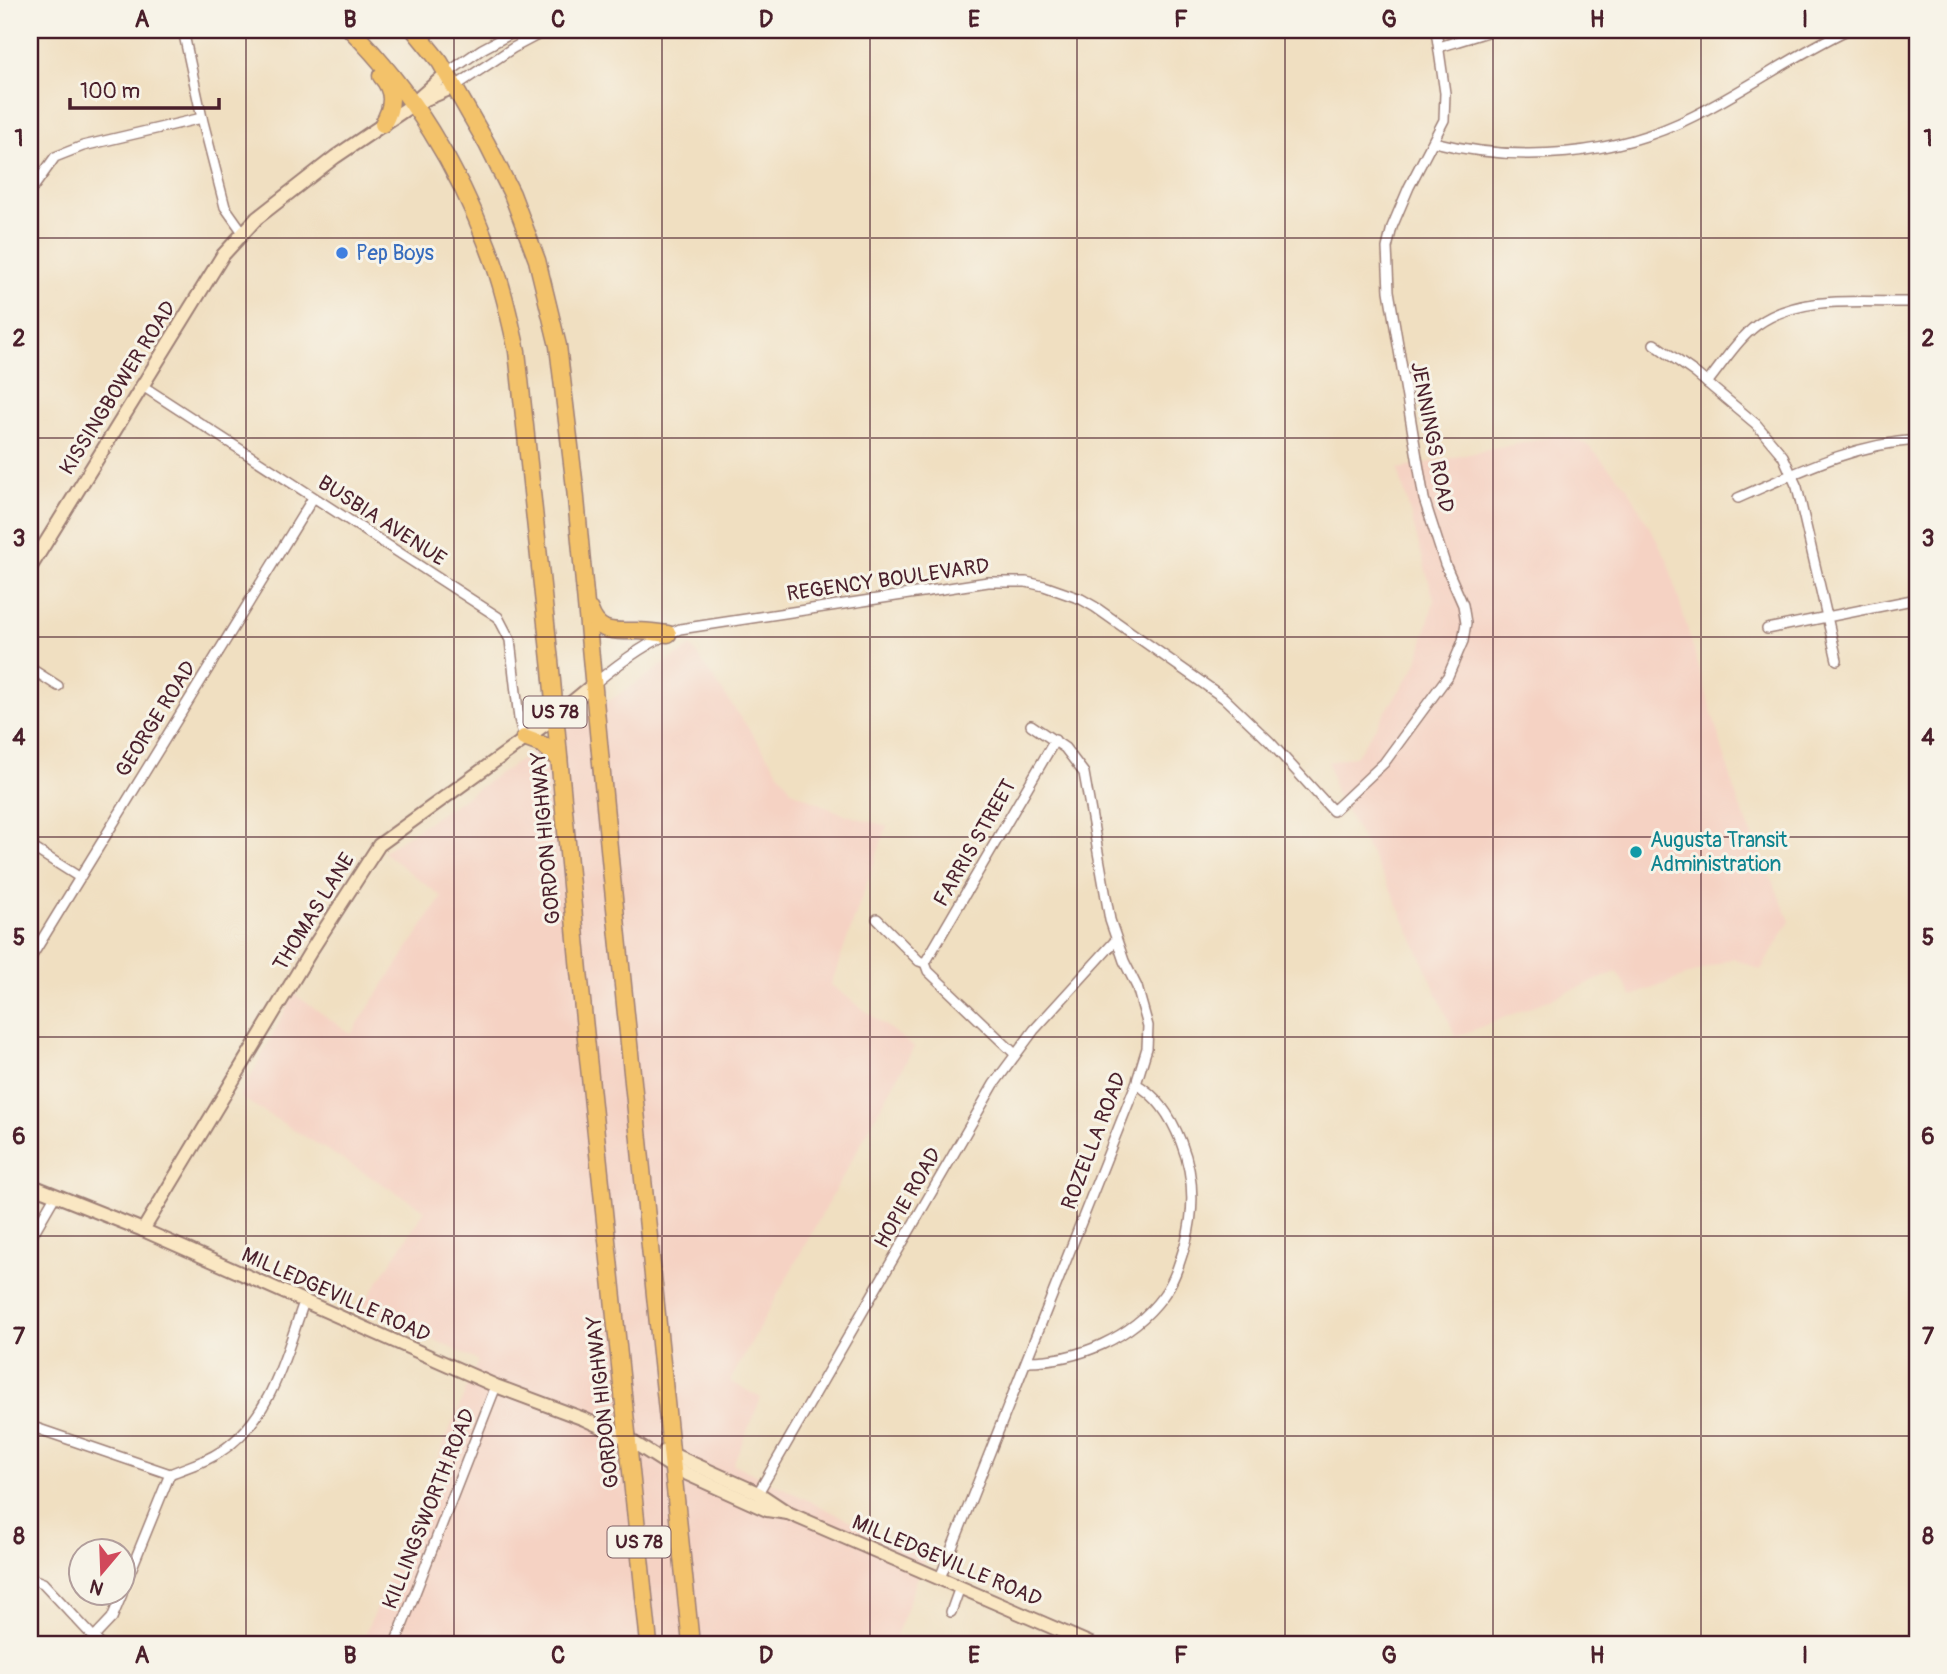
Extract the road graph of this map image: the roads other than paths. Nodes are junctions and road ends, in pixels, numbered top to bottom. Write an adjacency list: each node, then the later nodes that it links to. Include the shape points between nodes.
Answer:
1 (183, 30): 12 (street)
2 (348, 30): 11 (highway, GORDON HIGHWAY / US 78, via 381,63); 13 (highway, via 389,88 391,109)
3 (414, 30): 10 (highway, US 78)
4 (518, 30): 10 (street, KISSINGBOWER ROAD, via 482,49)
5 (547, 30): 10 (street, KISSINGBOWER ROAD)
6 (1436, 30): 9 (street, JENNINGS ROAD)
7 (1494, 30): 9 (street)
8 (1847, 30): 14 (street, via 1695,116 1647,135 1587,150 1537,154 1492,153)
9 (1439, 47): 14 (street, JENNINGS ROAD, via 1445,113)
10 (451, 80): 11 (street, KISSINGBOWER ROAD); 26 (highway, US 78, via 516,204 551,311)
11 (412, 105): 13 (street, KISSINGBOWER ROAD); 35 (highway, GORDON HIGHWAY / US 78, via 465,193 505,298 522,385)
12 (202, 118): 15 (street, via 55,157); 16 (street, via 225,206)
13 (383, 124): 16 (street, KISSINGBOWER ROAD)
14 (1434, 142): 40 (street, JENNINGS ROAD, via 1392,227 1387,248 1389,291 1424,499 1463,605 1465,631 1450,672 1403,738 1366,782)
15 (30, 192)
16 (242, 231): 20 (street, KISSINGBOWER ROAD)
17 (1917, 302): 19 (street, via 1825,303 1776,314 1742,339)
18 (1654, 344): 19 (street)
19 (1707, 383): 22 (street, via 1756,424)
20 (141, 385): 23 (street, BUSBIA AVENUE); 25 (street, KISSINGBOWER ROAD)
21 (1917, 440): 22 (street, via 1860,448)
22 (1793, 475): 24 (street); 28 (street)
23 (313, 498): 37 (street, BUSBIA AVENUE, via 498,617 510,640); 42 (street, GEORGE ROAD)
24 (1738, 498)
25 (30, 568)
26 (586, 596): 30 (highway, via 593,618 607,629); 33 (highway, US 78)
27 (1917, 599): 28 (street)
28 (1828, 618): 29 (street); 31 (street)
29 (1767, 629)
30 (668, 634): 33 (street, REGENCY BOULEVARD); 40 (street, REGENCY BOULEVARD, via 988,582 1044,586 1095,607 1224,698)
31 (1837, 660)
32 (30, 668): 34 (street)
33 (594, 684): 35 (street, THOMAS LANE); 58 (highway, US 78)
34 (58, 686)
35 (555, 716): 37 (street, THOMAS LANE); 39 (highway, GORDON HIGHWAY / US 78)
36 (1031, 724): 38 (street, ROZELLA ROAD)
37 (524, 738): 39 (highway, via 543,745); 51 (street, THOMAS LANE, via 379,845 312,948)
38 (1055, 740): 44 (street, ROZELLA ROAD, via 1084,773); 46 (street, FARRIS STREET)
39 (559, 759): 57 (highway, GORDON HIGHWAY / US 78)
40 (1332, 811)
41 (30, 846): 42 (street)
42 (79, 877): 45 (street, GEORGE ROAD)
43 (877, 919): 46 (street)
44 (1116, 940): 47 (street, HOPIE ROAD); 48 (street, ROZELLA ROAD, via 1148,1026)
45 (30, 959)
46 (925, 963): 47 (street)
47 (1015, 1054): 60 (street, HOPIE ROAD)
48 (1136, 1084): 54 (street, ROZELLA ROAD); 54 (street, via 1172,1122 1192,1178 1191,1219 1178,1271 1163,1297 1112,1340 1070,1356)
49 (30, 1185): 50 (street, MILLEDGEVILLE ROAD)
50 (55, 1196): 51 (street, MILLEDGEVILLE ROAD); 52 (street)
51 (144, 1230): 53 (street, MILLEDGEVILLE ROAD)
52 (30, 1239)
53 (304, 1302): 55 (street, MILLEDGEVILLE ROAD); 59 (street, via 272,1389 250,1428 220,1453)
54 (1027, 1361): 64 (street, ROZELLA ROAD)
55 (496, 1386): 57 (street, MILLEDGEVILLE ROAD); 69 (street, KILLINGSWORTH ROAD)
56 (30, 1426): 59 (street)
57 (628, 1439): 58 (street, MILLEDGEVILLE ROAD); 70 (highway, GORDON HIGHWAY / US 78)
58 (672, 1460): 60 (street, MILLEDGEVILLE ROAD); 61 (street, MILLEDGEVILLE ROAD, via 767,1510); 71 (highway, US 78)
59 (170, 1474): 62 (street)
60 (758, 1493): 61 (street, MILLEDGEVILLE ROAD)
61 (788, 1513): 64 (street, MILLEDGEVILLE ROAD)
62 (136, 1558)
63 (30, 1578): 68 (street, via 43,1583)
64 (940, 1578): 65 (street, MILLEDGEVILLE ROAD)
65 (960, 1587): 67 (street); 72 (street, MILLEDGEVILLE ROAD)
66 (116, 1608): 68 (street)
67 (951, 1612)
68 (98, 1640)
69 (394, 1644)
70 (649, 1644)
71 (691, 1644)
72 (1091, 1644)

